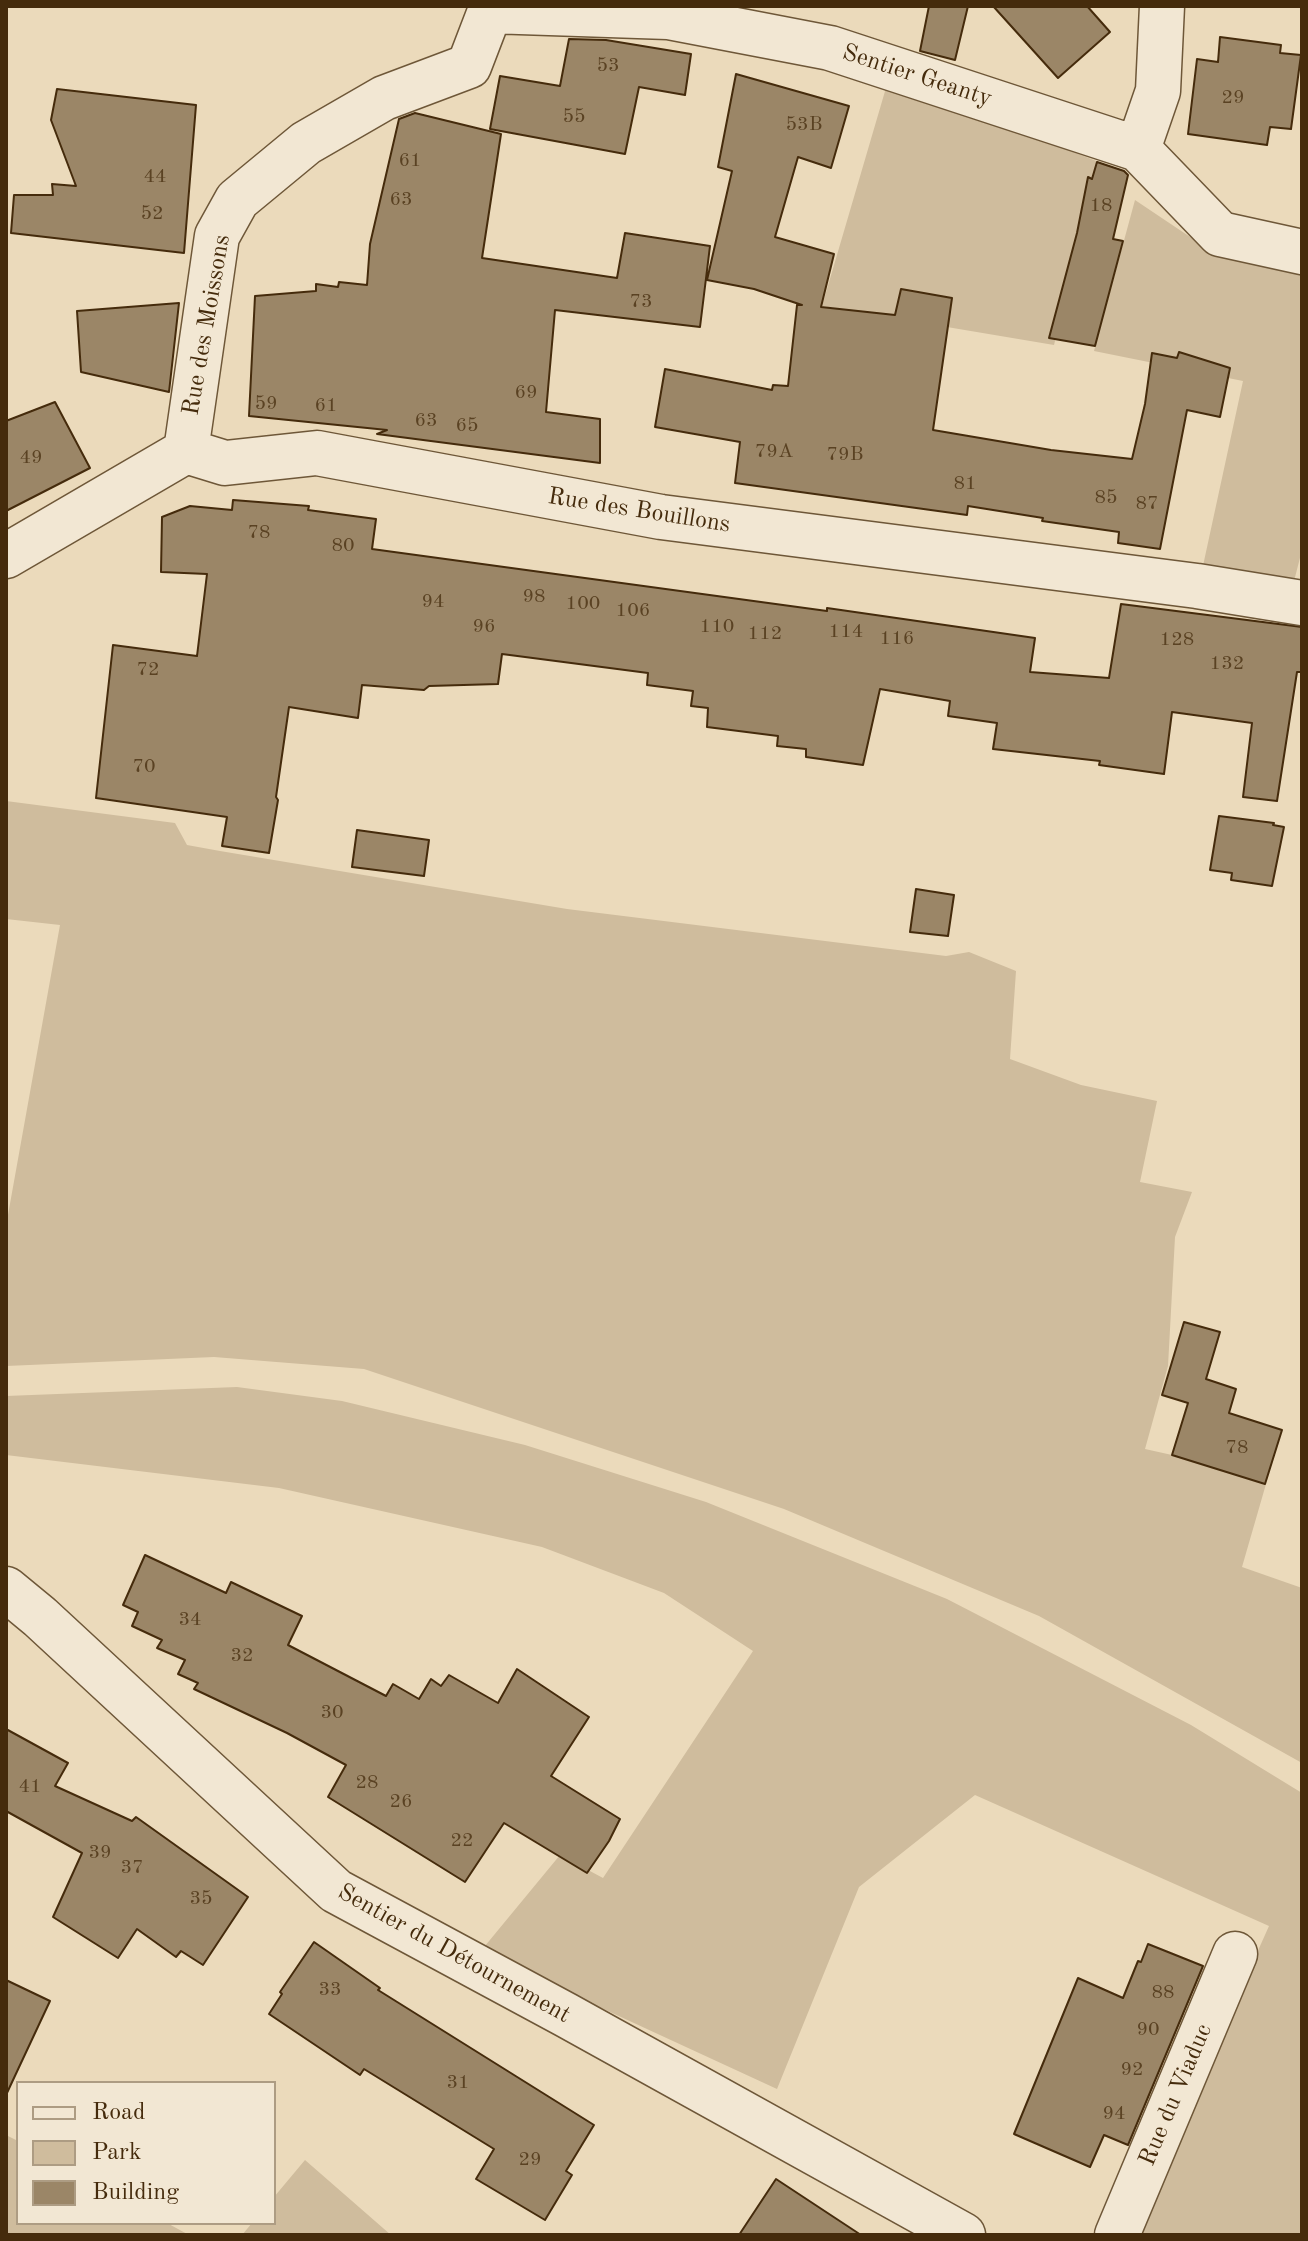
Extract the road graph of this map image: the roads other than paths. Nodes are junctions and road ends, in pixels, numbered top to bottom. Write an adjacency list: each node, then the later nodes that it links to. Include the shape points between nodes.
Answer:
1 (1162, 6): 3 (street, via 1158,91)
2 (491, 8): 3 (street, Sentier Geanty, via 668,17 830,48); 5 (street, Rue des Moissons, via 469,66 384,98 306,143 237,200 217,236)
3 (1138, 149): 4 (street, Sentier Geanty, via 1220,234)
4 (1302, 252)
5 (186, 451): 6 (street); 7 (street, Rue des Bouillons, via 225,463 317,453 661,517)
6 (6, 556)
7 (1302, 603)
8 (6, 1589): 10 (street, Sentier du Détournement, via 336,1891)
9 (1235, 1954): 11 (street, Rue du Viaduc)
10 (963, 2235)
11 (1117, 2235)

